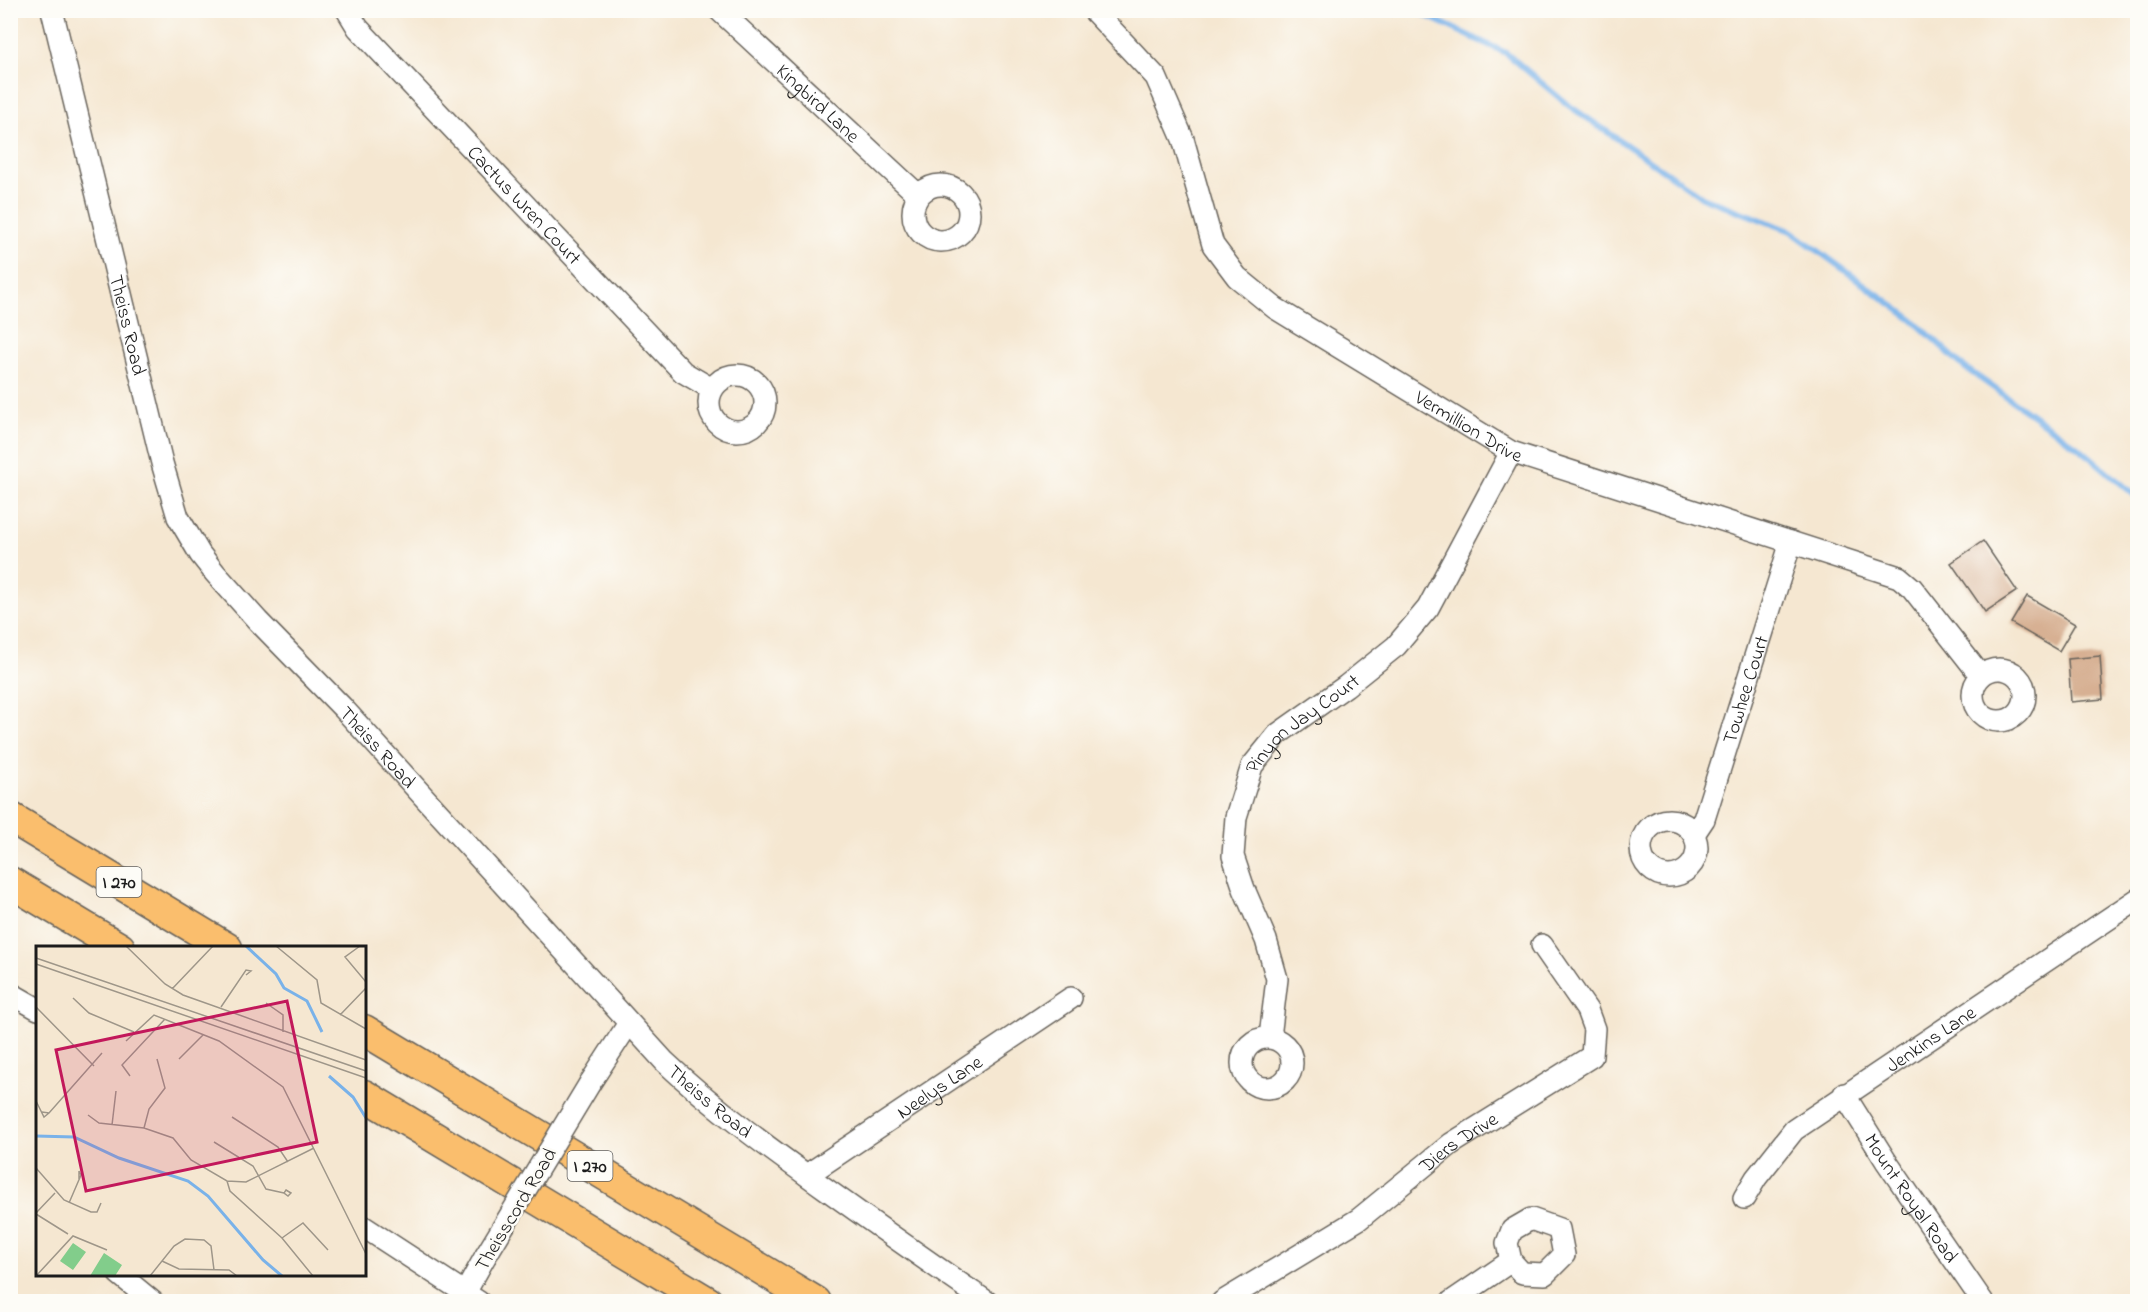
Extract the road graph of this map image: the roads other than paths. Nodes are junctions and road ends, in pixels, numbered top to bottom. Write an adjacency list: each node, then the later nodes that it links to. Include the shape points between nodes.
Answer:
1 (52, 10): 20 (street, Theiss Road, via 162,463 178,517 188,535 238,600 351,716)
2 (347, 10): 6 (street, Cactus Wren Court, via 358,28 683,372)
3 (719, 10): 5 (street, Kingbird Lane)
4 (1093, 10): 7 (street, Vermillion Drive, via 1156,77 1183,139 1213,245 1237,277 1275,308)
5 (918, 195)
6 (712, 389)
7 (1511, 452): 8 (street, Vermillion Drive); 22 (street, Pinyon Jay Court, via 1428,608 1396,646 1278,734 1252,766 1236,817 1233,856 1277,979)
8 (1791, 542): 9 (street, Vermillion Drive, via 1899,578 1912,588); 11 (street, Towhee Court, via 1704,819)
9 (1981, 676)
10 (10, 817): 16 (highway, I 270)
11 (1694, 834)
12 (10, 882): 15 (highway)
13 (2138, 899): 23 (street, Jenkins Lane)
14 (1542, 945): 35 (street, Diers Drive, via 1587,1011 1594,1029 1592,1056 1451,1144 1359,1219)
15 (117, 946)
16 (224, 946)
17 (10, 993): 19 (street)
18 (1071, 998): 25 (street, Neelys Lane)
19 (36, 1008)
20 (629, 1023): 25 (street, Theiss Road, via 692,1086); 30 (street, Theisscord Road, bridge, via 485,1257)
21 (366, 1031): 33 (highway, I 270)
22 (1270, 1037)
23 (1844, 1094): 26 (street, Jenkins Lane, via 1794,1130); 37 (street, Mount Royal Road)
24 (366, 1096): 32 (highway)
25 (807, 1175): 34 (street, Theiss Road)
26 (1744, 1198)
27 (366, 1228): 30 (street, Theisscord Road)
28 (1511, 1261): 36 (street)
29 (120, 1276): 31 (street)
30 (472, 1297)
31 (153, 1302)
32 (708, 1302)
33 (816, 1302)
34 (987, 1302)
35 (1222, 1302)
36 (1451, 1302)
37 (1983, 1302)

